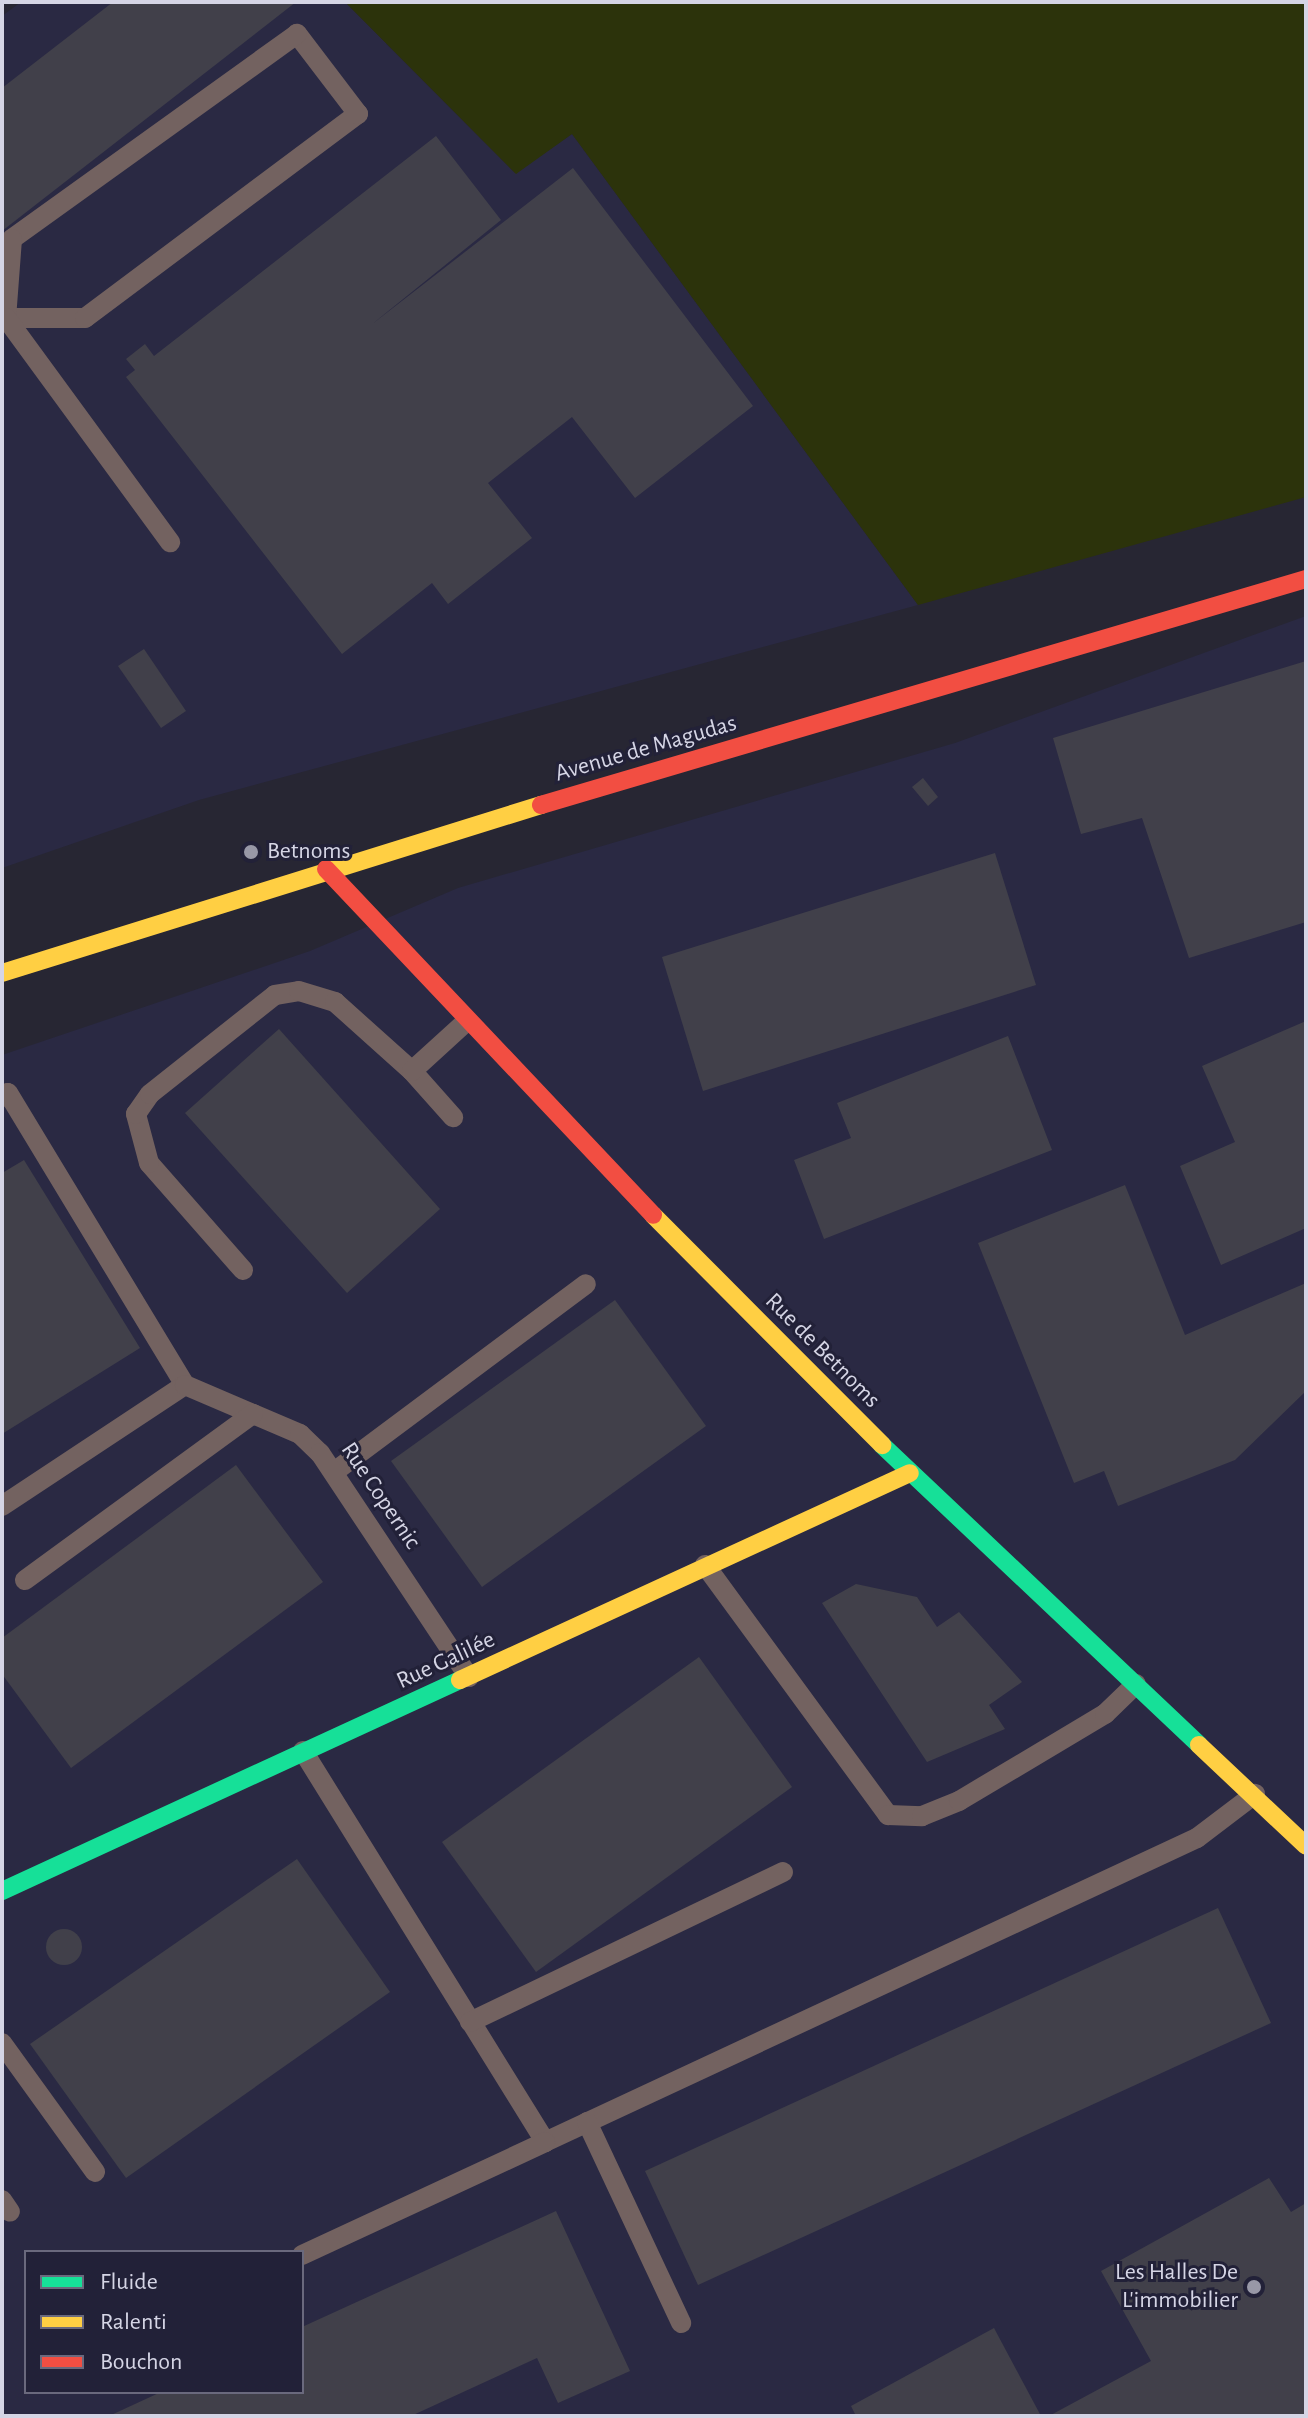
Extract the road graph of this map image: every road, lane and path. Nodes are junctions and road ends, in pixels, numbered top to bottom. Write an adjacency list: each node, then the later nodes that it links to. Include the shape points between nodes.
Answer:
1 (4, 318): 1 (lane, via 85,318 358,114 297,34 12,239); 2 (lane)
2 (170, 542)
3 (1306, 579): 4 (street, Avenue de Magudas)
4 (326, 869): 5 (street, Avenue de Magudas); 6 (street, Rue de Betnoms)
5 (2, 973)
6 (467, 1021): 7 (lane); 15 (street, Rue de Betnoms)
7 (412, 1071): 9 (lane); 10 (lane, via 335,1002 299,991 275,995 252,1010 150,1094 136,1114 149,1163)
8 (2, 1097): 12 (lane, via 8,1093)
9 (453, 1117)
10 (243, 1270)
11 (586, 1284): 14 (lane)
12 (185, 1385): 13 (lane, Rue Copernic); 16 (lane)
13 (253, 1414): 14 (lane, Rue Copernic, via 300,1434); 18 (lane)
14 (334, 1472): 19 (lane, Rue Copernic)
15 (910, 1473): 17 (street, Rue Galilée); 20 (street, Rue de Betnoms)
16 (2, 1506)
17 (705, 1565): 19 (street, Rue Galilée); 20 (lane, via 888,1815 922,1816 959,1801 1105,1714)
18 (25, 1580)
19 (469, 1677): 21 (street, Rue Galilée)
20 (1136, 1684): 22 (street, Rue de Betnoms)
21 (303, 1751): 25 (street, Rue Galilée); 26 (lane)
22 (1255, 1794): 23 (street, Rue de Betnoms); 28 (lane, via 1197,1838)
23 (1306, 1846)
24 (783, 1872): 26 (lane)
25 (2, 1891)
26 (470, 2022): 29 (lane)
27 (2, 2043): 30 (lane)
28 (587, 2122): 29 (lane); 32 (lane)
29 (545, 2142): 31 (lane)
30 (95, 2172)
31 (304, 2254)
32 (681, 2323)

